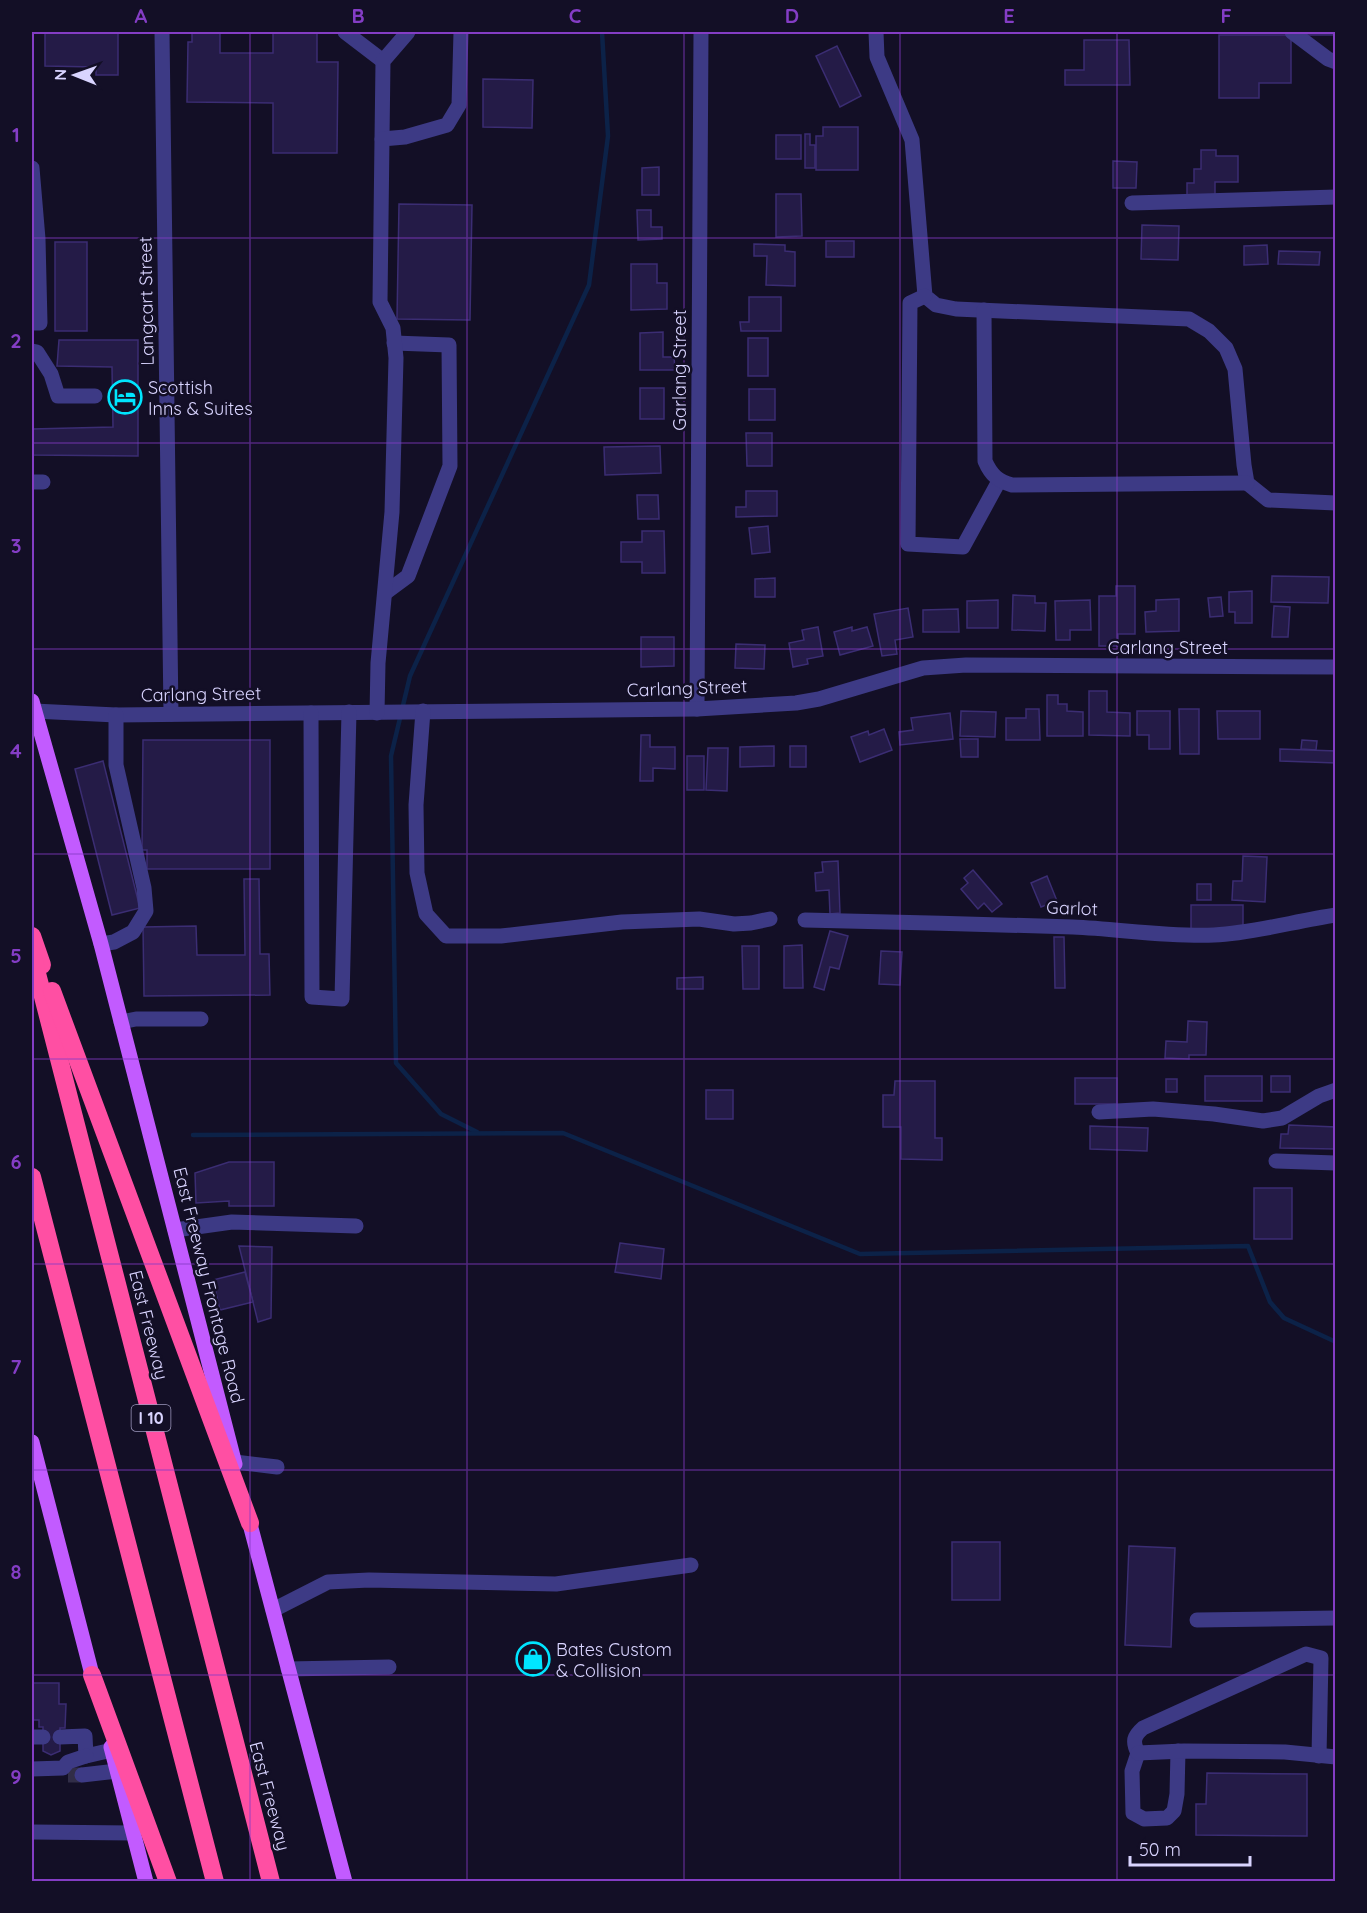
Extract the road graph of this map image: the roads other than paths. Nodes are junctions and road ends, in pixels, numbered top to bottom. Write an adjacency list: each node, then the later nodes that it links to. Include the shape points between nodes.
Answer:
1 (162, 32): 33 (street, Langcart Street)
2 (345, 32): 8 (street)
3 (408, 32): 8 (street)
4 (461, 32): 10 (street, via 459,105 447,125)
5 (701, 32): 28 (street, Garlang Street)
6 (876, 32): 16 (street, via 877,57 912,140)
7 (1292, 32): 9 (street)
8 (383, 61): 10 (street)
9 (1335, 62)
10 (382, 139): 19 (street, via 380,302 393,328)
11 (32, 168): 12 (street)
12 (33, 197): 15 (street)
13 (1335, 197): 14 (street)
14 (1132, 203)
15 (34, 239): 18 (street, via 40,323)
16 (925, 296): 17 (street, via 936,304 956,309); 22 (street, via 910,303 908,544 963,547)
17 (984, 310): 22 (street, via 985,461); 23 (street, via 1189,319 1209,331 1226,348 1235,369)
18 (32, 323)
19 (394, 342): 25 (street, via 392,512); 25 (street, via 449,345 450,466 408,576)
20 (32, 351): 21 (street, via 38,352 51,374 58,396)
21 (95, 396)
22 (999, 481): 23 (street, via 1012,485)
23 (1247, 483): 24 (street, via 1268,500)
24 (1335, 503)
25 (385, 593): 32 (street)
26 (1335, 667): 28 (street, Carlang Street, via 966,665 923,668 796,703)
27 (33, 706): 34 (street, Carlang Street); 39 (main road, East Freeway Frontage Road)
28 (697, 709): 29 (street, Carlang Street)
29 (423, 711): 32 (street, Carlang Street); 36 (street, via 416,805 417,873 426,914 446,936 501,936 622,922 699,919 734,924)
30 (350, 712): 31 (street, Carlang Street); 31 (street, via 342,999 312,997); 32 (street, Carlang Street)
31 (311, 713): 33 (street, Carlang Street)
32 (377, 713)
33 (171, 714): 34 (street, Carlang Street)
34 (116, 715): 39 (street, via 116,765 146,911 133,932)
35 (1335, 915): 37 (street, Garlot, via 1213,935)
36 (770, 919)
37 (805, 920)
38 (32, 936): 53 (highway)
39 (102, 944): 42 (main road, East Freeway Frontage Road)
40 (32, 954): 76 (highway, East Freeway / I 10)
41 (201, 1019): 42 (street)
42 (122, 1022): 49 (main road, East Freeway Frontage Road)
43 (1335, 1090): 44 (street, via 1282,1118 1263,1121 1153,1109)
44 (1099, 1112)
45 (1276, 1161): 46 (street)
46 (1335, 1163)
47 (32, 1177): 75 (highway)
48 (356, 1226): 49 (street, via 232,1222)
49 (175, 1230): 51 (main road, East Freeway Frontage Road)
50 (32, 1442): 60 (main road)
51 (235, 1462): 52 (street); 53 (main road, East Freeway Frontage Road)
52 (277, 1467)
53 (250, 1523): 55 (main road, East Freeway Frontage Road)
54 (691, 1565): 55 (street, via 556,1584 328,1582)
55 (273, 1610): 59 (main road, East Freeway Frontage Road)
56 (1335, 1618): 57 (street)
57 (1197, 1620)
58 (388, 1667): 59 (street)
59 (288, 1669): 77 (main road, East Freeway Frontage Road)
60 (92, 1675): 62 (main road); 74 (highway)
61 (60, 1737): 65 (street, via 85,1736)
62 (112, 1750): 65 (street); 69 (main road)
63 (1178, 1751): 64 (street); 64 (street, via 1178,1794 1174,1810 1167,1818 1144,1819 1133,1813 1132,1771); 66 (street)
64 (1138, 1753): 66 (street, via 1134,1740 1143,1728 1310,1654 1321,1658)
65 (86, 1756): 70 (street, via 68,1762)
66 (1319, 1756): 67 (street)
67 (1335, 1757)
68 (32, 1768): 70 (street)
69 (117, 1771): 70 (street); 72 (main road)
70 (71, 1773)
71 (32, 1832): 72 (street)
72 (133, 1833): 73 (main road)
73 (146, 1881)
74 (168, 1881)
75 (215, 1881)
76 (271, 1881)
77 (345, 1881)

